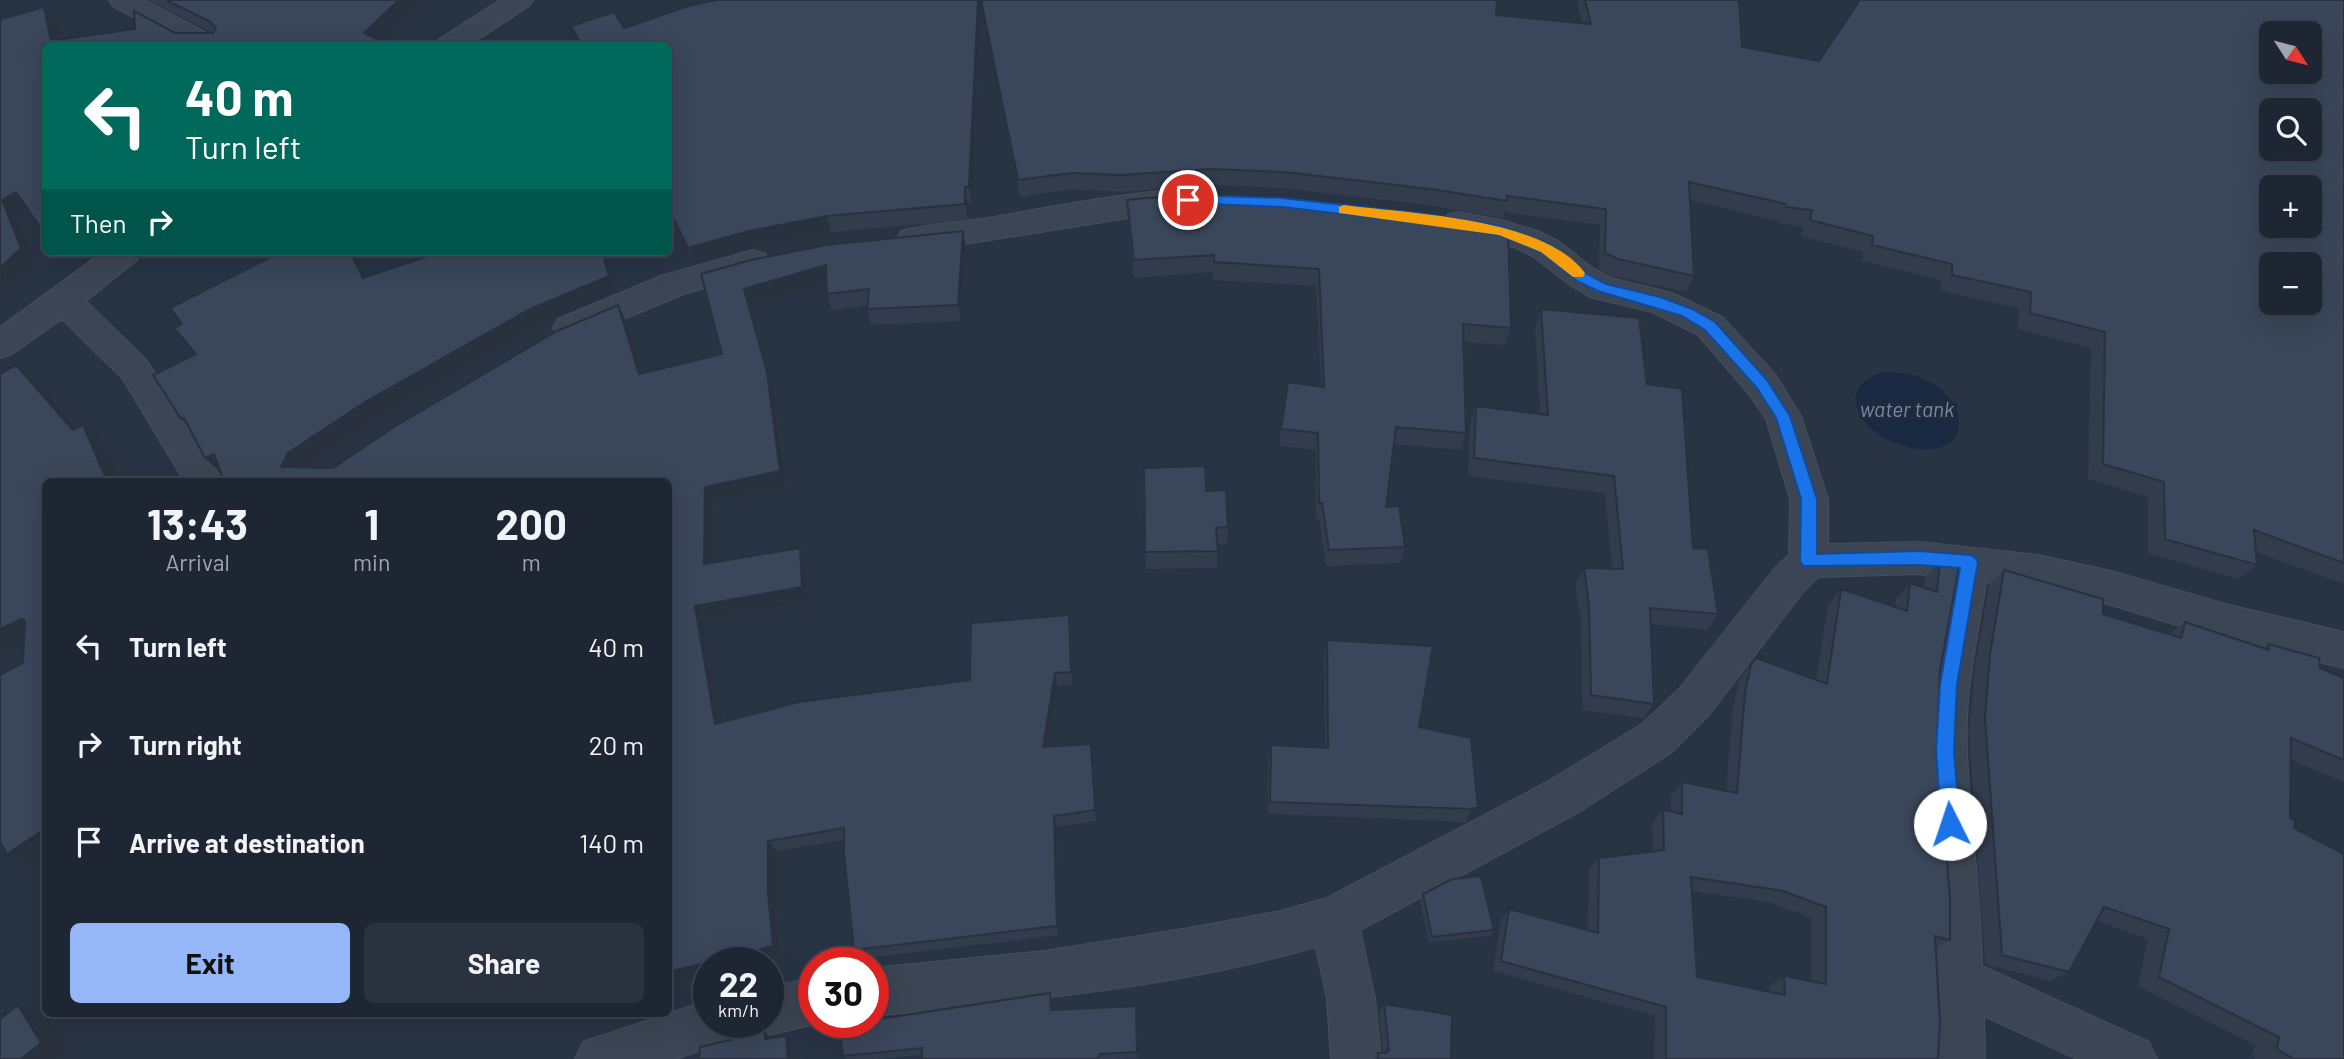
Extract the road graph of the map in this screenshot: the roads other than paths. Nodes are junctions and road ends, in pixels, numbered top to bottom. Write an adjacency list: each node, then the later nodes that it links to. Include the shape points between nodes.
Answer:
1 (123, 0): 3 (street)
2 (519, 0): 4 (street)
3 (202, 42)
4 (454, 42)
5 (1210, 199): 7 (street, via 1146,202 957,236)
6 (1427, 219): 14 (street, via 1526,239 1602,288 1660,302 1710,326 1762,384 1783,416 1809,499)
7 (884, 242)
8 (120, 256): 10 (street)
9 (782, 257): 11 (street, via 673,285)
10 (64, 300): 12 (street); 13 (street, via 135,370)
11 (539, 343)
12 (0, 345)
13 (202, 478)
14 (1808, 561): 15 (street, via 1919,558); 17 (street, via 1694,702 1657,738 1563,797)
15 (1970, 562): 16 (street, via 2111,588); 18 (street, via 1948,685 1945,751)
16 (2344, 650)
17 (1334, 919): 19 (street, via 1189,952 1058,973); 22 (street, via 1351,999)
18 (1960, 980): 23 (street); 24 (street)
19 (889, 990)
20 (693, 1029): 21 (street)
21 (600, 1059)
22 (1356, 1059)
23 (1960, 1059)
24 (2132, 1059)

